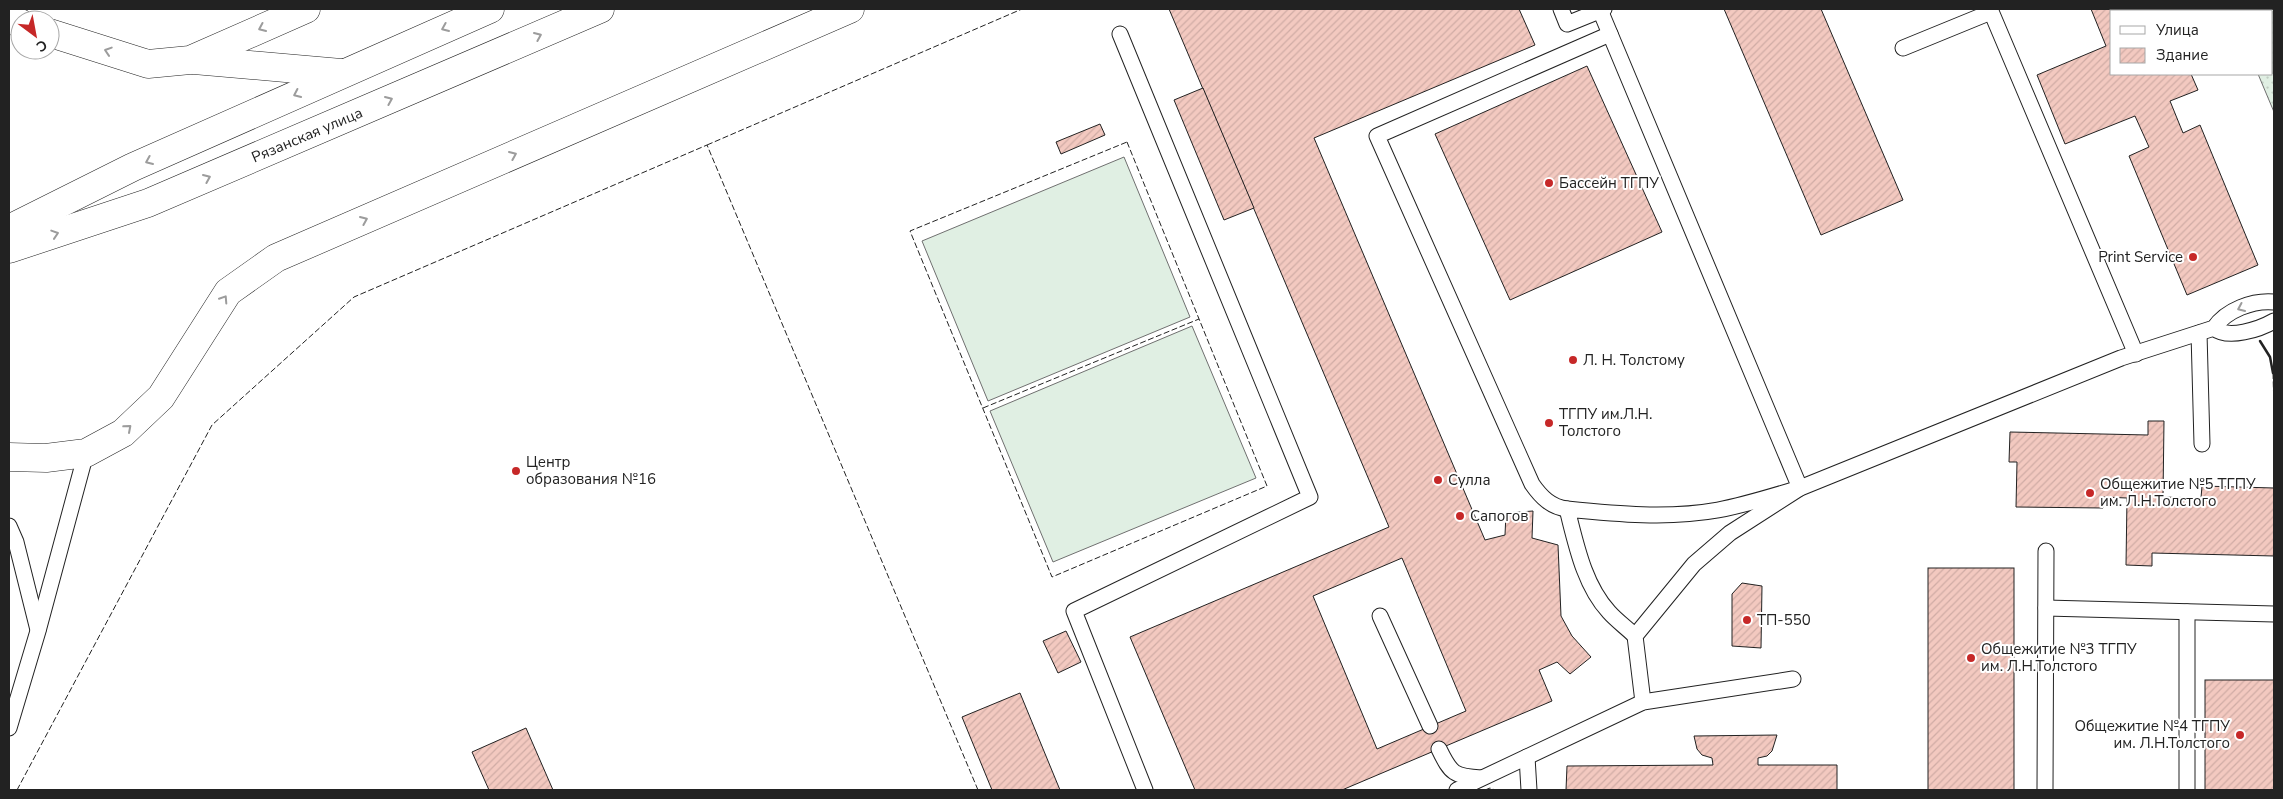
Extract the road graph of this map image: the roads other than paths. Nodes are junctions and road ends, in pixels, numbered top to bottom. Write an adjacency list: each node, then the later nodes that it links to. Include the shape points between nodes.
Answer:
1 (306, 9): 12 (main road, one-way to 12)
2 (490, 9): 13 (main road, one-way to 13)
3 (600, 9): 15 (main road, Рязанская улица, one-way to 3, via 148,203)
4 (850, 9): 22 (main road, one-way to 4, via 123,433 161,397 228,292 276,258)
5 (1561, 9): 6 (lane, via 1567,24)
6 (1602, 10): 9 (lane)
7 (1990, 10): 11 (lane); 20 (lane)
8 (1120, 34): 41 (lane, via 1310,497 1074,611)
9 (1610, 34): 24 (lane); 25 (lane, via 1378,136 1532,484 1539,495 1556,508)
10 (60, 36): 12 (main road, one-way to 10, via 148,64)
11 (1903, 48)
12 (190, 60): 13 (main road)
13 (342, 73): 14 (main road, one-way to 14, via 133,167)
14 (9, 229)
15 (9, 249)
16 (2274, 302): 18 (lane, one-way to 18, via 2243,307 2225,316)
17 (2274, 321): 18 (lane, via 2235,332 2223,333)
18 (2214, 328): 19 (lane)
19 (2199, 333): 20 (lane); 21 (lane)
20 (2136, 354): 24 (lane)
21 (2202, 444)
22 (86, 453): 23 (main road, via 46,458); 32 (lane)
23 (9, 457)
24 (1800, 488): 25 (lane, via 1718,510 1681,514 1639,515); 33 (lane, via 1730,534 1694,564)
25 (1567, 509): 33 (lane, via 1576,547 1592,585 1609,612)
26 (9, 526): 32 (lane)
27 (2046, 551): 28 (lane)
28 (2046, 608): 29 (lane); 44 (lane)
29 (2187, 612): 30 (lane); 45 (lane)
30 (2274, 614)
31 (1380, 616): 36 (lane)
32 (38, 631): 37 (lane)
33 (1635, 636): 35 (lane)
34 (1793, 679): 35 (lane)
35 (1643, 702): 39 (lane)
36 (1430, 726)
37 (9, 728)
38 (1439, 749): 40 (lane, via 1447,765 1460,777)
39 (1528, 758): 40 (lane); 43 (lane)
40 (1483, 778): 42 (lane)
41 (1145, 790)
42 (1457, 790)
43 (1529, 790)
44 (2045, 790)
45 (2187, 790)

